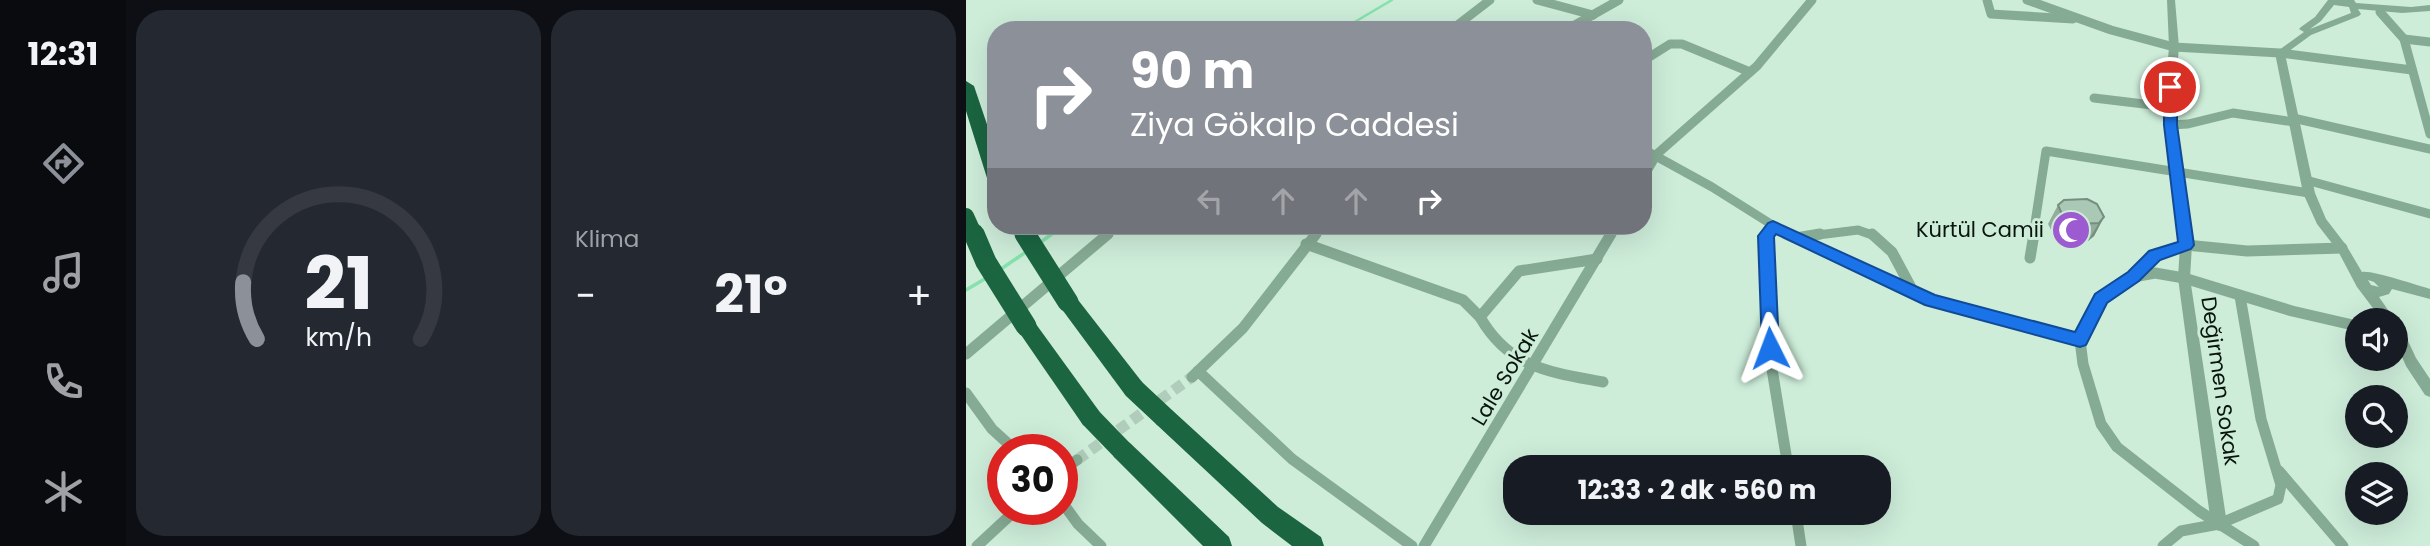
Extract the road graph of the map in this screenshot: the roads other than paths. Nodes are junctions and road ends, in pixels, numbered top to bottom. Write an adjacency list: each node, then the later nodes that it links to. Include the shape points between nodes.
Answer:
1 (1490, 0): 15 (street)
2 (1537, 0): 13 (street)
3 (1619, 0): 13 (street)
4 (1812, 0): 23 (street)
5 (1987, 0): 14 (street, via 1991,14)
6 (2027, 0): 14 (street)
7 (2171, 0): 19 (street, Değirmen Sokak)
8 (2331, 3): 11 (street, via 2332,13); 20 (street)
9 (2415, 6): 10 (street); 11 (street); 12 (street)
10 (2430, 8)
11 (2351, 9): 12 (street); 20 (street)
12 (2380, 12): 17 (street)
13 (1593, 15): 16 (street)
14 (2082, 20): 19 (street)
15 (1463, 21)
16 (1582, 21)
17 (2404, 39): 18 (street); 22 (street)
18 (2430, 42)
19 (2174, 47): 20 (street); 26 (street, Değirmen Sokak)
20 (2280, 53): 22 (street); 27 (street)
21 (1652, 55): 23 (street, via 1670,44 1682,44)
22 (2412, 69): 29 (street)
23 (1749, 72): 33 (street)
24 (966, 86): 32 (highway)
25 (2094, 98): 26 (street)
26 (2169, 107): 28 (street, Değirmen Sokak)
27 (2293, 120): 28 (street, via 2233,113); 30 (street); 36 (street)
28 (2170, 125): 35 (street, Değirmen Sokak)
29 (2430, 134)
30 (2430, 149)
31 (1652, 152): 33 (street)
32 (987, 154)
33 (1657, 154): 34 (street); 40 (street)
34 (1652, 163)
35 (2178, 170): 37 (street); 47 (street, Değirmen Sokak); 49 (street, via 2046,151)
36 (2306, 180): 37 (street); 38 (street)
37 (2309, 193): 48 (street, via 2321,221)
38 (2430, 214)
39 (966, 216): 78 (highway, bridge, via 986,262 1091,418)
40 (1773, 227): 45 (street); 70 (street, via 1766,236 1772,369)
41 (1026, 235): 79 (highway, bridge, via 1068,302 1134,389 1270,515)
42 (1107, 235): 63 (street)
43 (1315, 235): 46 (street)
44 (1611, 235): 50 (street, Lale Sokak)
45 (1796, 238): 55 (street); 55 (street, via 1866,230 1877,234 1890,247)
46 (1306, 244): 60 (street, via 1463,300); 80 (street, via 1244,326 1195,374 1292,459)
47 (2186, 245): 48 (street, via 2247,251); 51 (street, via 2154,255); 52 (street, Değirmen Sokak)
48 (2342, 248): 53 (street); 54 (street)
49 (2030, 258)
50 (1597, 260): 60 (street, via 1519,271); 65 (street, Lale Sokak)
51 (2133, 276): 52 (street, via 2155,273); 62 (street, via 2101,299)
52 (2184, 278): 56 (street); 73 (street, Değirmen Sokak)
53 (2363, 284): 54 (street); 54 (street, via 2366,275); 58 (street)
54 (2380, 285): 57 (street); 59 (street)
55 (1914, 293): 62 (street, via 1964,311)
56 (2240, 296): 61 (street); 71 (street, via 2261,419)
57 (2430, 296)
58 (2382, 308)
59 (2387, 308)
60 (1480, 317): 65 (street, via 1489,337)
61 (2345, 323)
62 (2080, 340): 73 (street, via 2101,424 2117,447)
63 (966, 354)
64 (2408, 355): 67 (street)
65 (1532, 368): 66 (street); 81 (street, Lale Sokak)
66 (1603, 382)
67 (2430, 391)
68 (966, 393): 69 (street)
69 (997, 434)
70 (1786, 455)
71 (2278, 469): 73 (street, via 2278,499); 85 (street)
72 (1078, 523): 77 (street)
73 (2220, 524): 83 (street, via 2181,531); 84 (street)
74 (1000, 525): 76 (street)
75 (1798, 525): 82 (street)
76 (977, 546)
77 (1101, 546)
78 (1220, 546)
79 (1312, 546)
80 (1412, 546)
81 (1424, 546)
82 (1801, 546)
83 (2163, 546)
84 (2254, 546)
85 (2343, 546)

